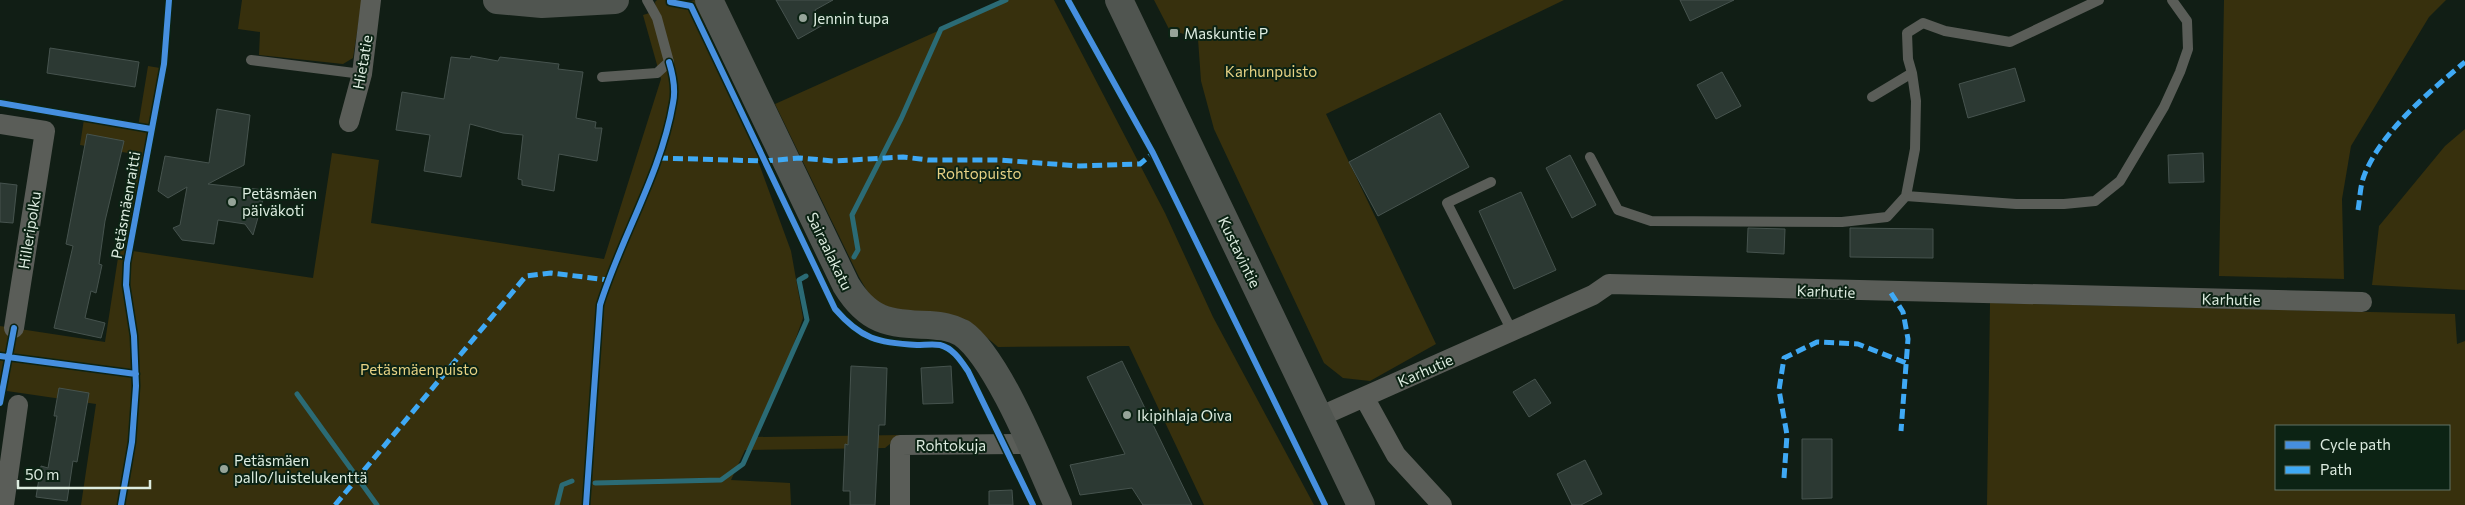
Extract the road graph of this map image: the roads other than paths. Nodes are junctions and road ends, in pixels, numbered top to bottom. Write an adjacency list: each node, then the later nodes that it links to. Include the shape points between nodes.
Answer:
1 (371, 0): 11 (street, Hietatie)
2 (497, 0): 3 (street, via 542,4)
3 (615, 0)
4 (647, 0): 12 (lane, via 657,18 669,62 657,73)
5 (709, 0): 25 (street, Sairaalakatu, via 857,302 883,320 897,324 945,326 967,338 985,357)
6 (1119, 0): 24 (street, Kustavintie)
7 (2099, 0): 10 (lane, via 2010,42 1945,31 1923,23 1907,33)
8 (2172, 0): 18 (lane, via 2187,21 2188,50 2180,72 2164,107 2120,181 2095,200 2016,204)
9 (251, 60): 11 (lane)
10 (1912, 73): 13 (lane); 18 (lane, via 1916,102 1915,149)
11 (362, 74): 14 (street, Hietatie)
12 (602, 77)
13 (1872, 97)
14 (349, 122)
15 (0, 124): 20 (street, Hilleripolku, via 45,131)
16 (1590, 157): 18 (lane, via 1618,210 1650,221 1842,222 1887,217)
17 (1491, 182): 21 (lane, via 1447,203)
18 (1906, 196)
19 (2362, 302): 21 (street, Karhutie, via 1608,284 1593,295)
20 (14, 328)
21 (1512, 331): 22 (street, Karhutie)
22 (1364, 397): 24 (street, Karhutie); 30 (street, via 1396,455)
23 (18, 405): 26 (street)
24 (1319, 417): 29 (street, Kustavintie)
25 (1031, 444): 27 (street, Rohtokuja, via 900,446); 28 (street, Sairaalakatu)
26 (4, 505)
27 (900, 505)
28 (1058, 505)
29 (1361, 505)
30 (1442, 505)

